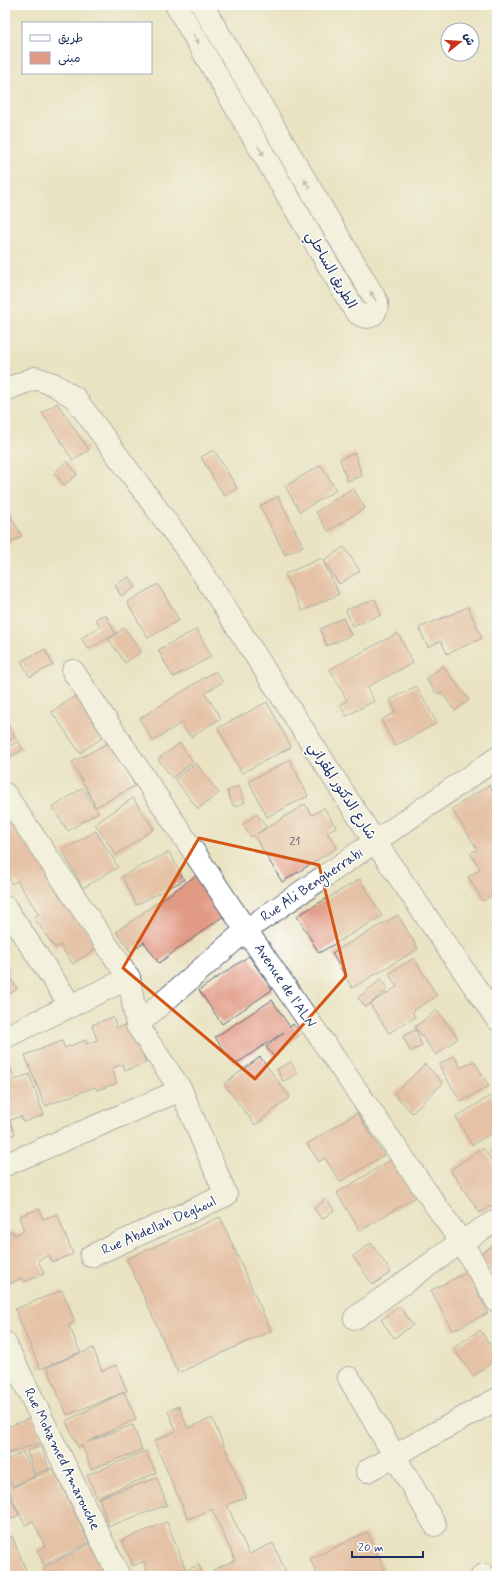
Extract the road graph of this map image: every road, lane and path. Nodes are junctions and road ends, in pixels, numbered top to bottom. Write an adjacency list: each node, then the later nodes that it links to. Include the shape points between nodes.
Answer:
1 (176, 5): 2 (street, الطريق الساحلي, one-way to 2, via 357,314 369,317 374,314 377,302)
2 (202, 5)
3 (5, 390): 7 (street, شارع الدكتور المقراني, via 35,378 53,384 75,398 193,558)
4 (73, 671): 9 (street, Avenue de l'ALN)
5 (497, 758): 7 (street, Rue Ali Bengherrabi)
6 (5, 794): 10 (street)
7 (375, 842): 9 (street, Rue Ali Bengherrabi); 12 (street, شارع الدكتور المقراني)
8 (5, 907): 11 (street)
9 (246, 930): 13 (street, Rue Ali Bengherrabi); 18 (street, Avenue de l'ALN)
10 (129, 978): 11 (street); 13 (street, Rue Abdellah Deghoul)
11 (71, 1006): 14 (street)
12 (497, 1020)
13 (137, 1025): 15 (street, Rue Abdellah Deghoul)
14 (5, 1037)
15 (181, 1090): 16 (street); 19 (street, Rue Abdellah Deghoul, via 226,1195)
16 (5, 1165)
17 (497, 1220): 18 (street)
18 (461, 1242): 20 (street, Avenue de l'ALN); 21 (street)
19 (91, 1256)
20 (497, 1301)
21 (355, 1318)
22 (5, 1343): 28 (street, Rue Mohamed Amarouche)
23 (349, 1378): 25 (street)
24 (497, 1399): 25 (street)
25 (394, 1456): 26 (street); 27 (street)
26 (367, 1471)
27 (435, 1525)
28 (119, 1576)
29 (482, 1576): 30 (street)
30 (485, 1576)

